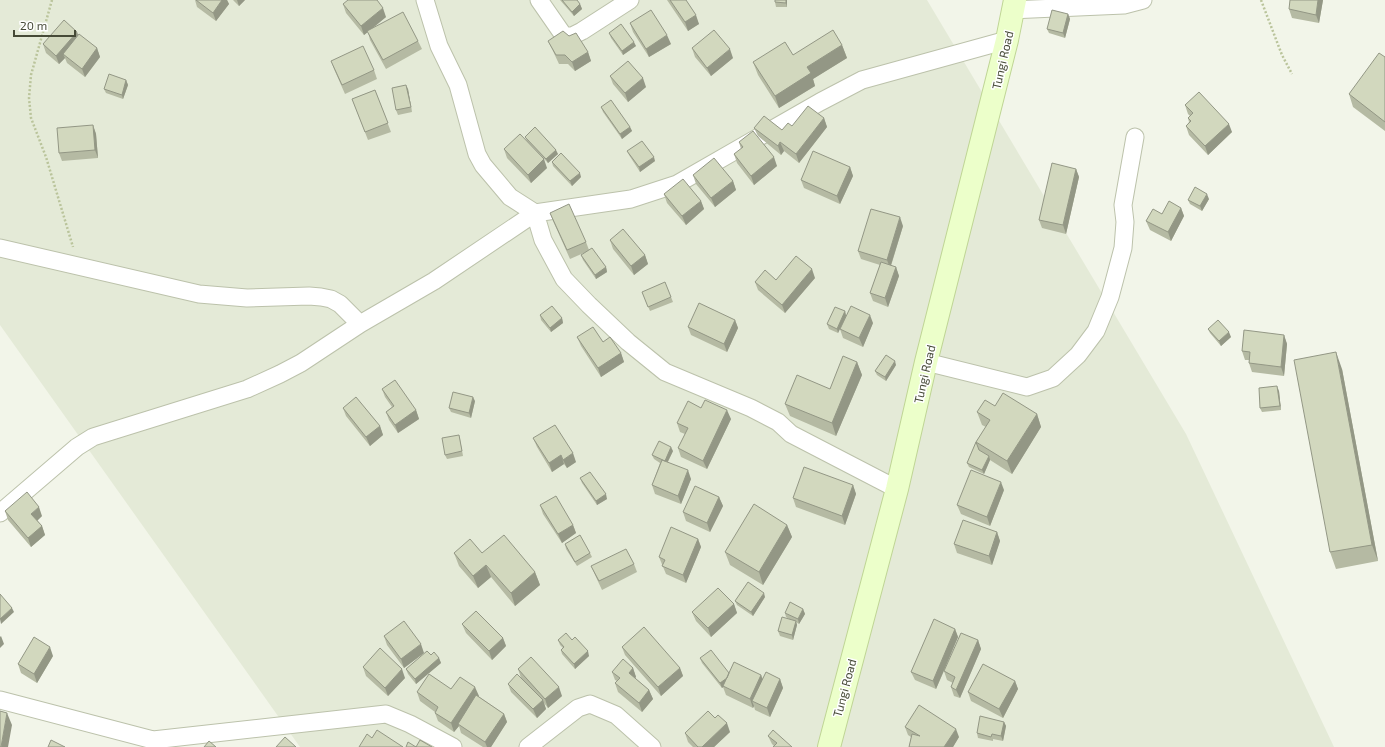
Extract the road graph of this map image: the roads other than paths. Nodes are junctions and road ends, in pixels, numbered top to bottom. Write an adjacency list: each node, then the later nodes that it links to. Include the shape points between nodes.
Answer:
1 (425, 0): 8 (street, via 439,46 458,85 477,154 510,197)
2 (538, 0): 3 (street, via 564,36 572,36)
3 (630, 0)
4 (1143, 0): 5 (street, via 1124,5)
5 (1014, 5): 6 (main road, Tungi Road)
6 (1007, 40): 8 (street, via 862,80 677,184 631,199); 11 (main road, Tungi Road)
7 (1135, 137): 11 (street, via 1123,205 1123,248 1110,297 1096,331 1078,355 1053,378 1027,387)
8 (535, 213): 10 (street, via 434,282); 12 (street, via 543,240 564,279 628,342 665,372 751,408 778,422 791,434)
9 (0, 248): 10 (street, via 199,294 246,298 309,296 331,299 340,304)
10 (360, 324): 13 (street, via 301,363 248,389 93,437 77,447)
11 (926, 362): 12 (main road, Tungi Road)
12 (897, 489): 19 (main road, Tungi Road)
13 (0, 512)
14 (0, 700): 15 (street)
15 (155, 743): 16 (street, via 386,714)
16 (452, 747)
17 (528, 747): 18 (street, via 578,708 590,704 616,715)
18 (652, 747)
19 (828, 747)

